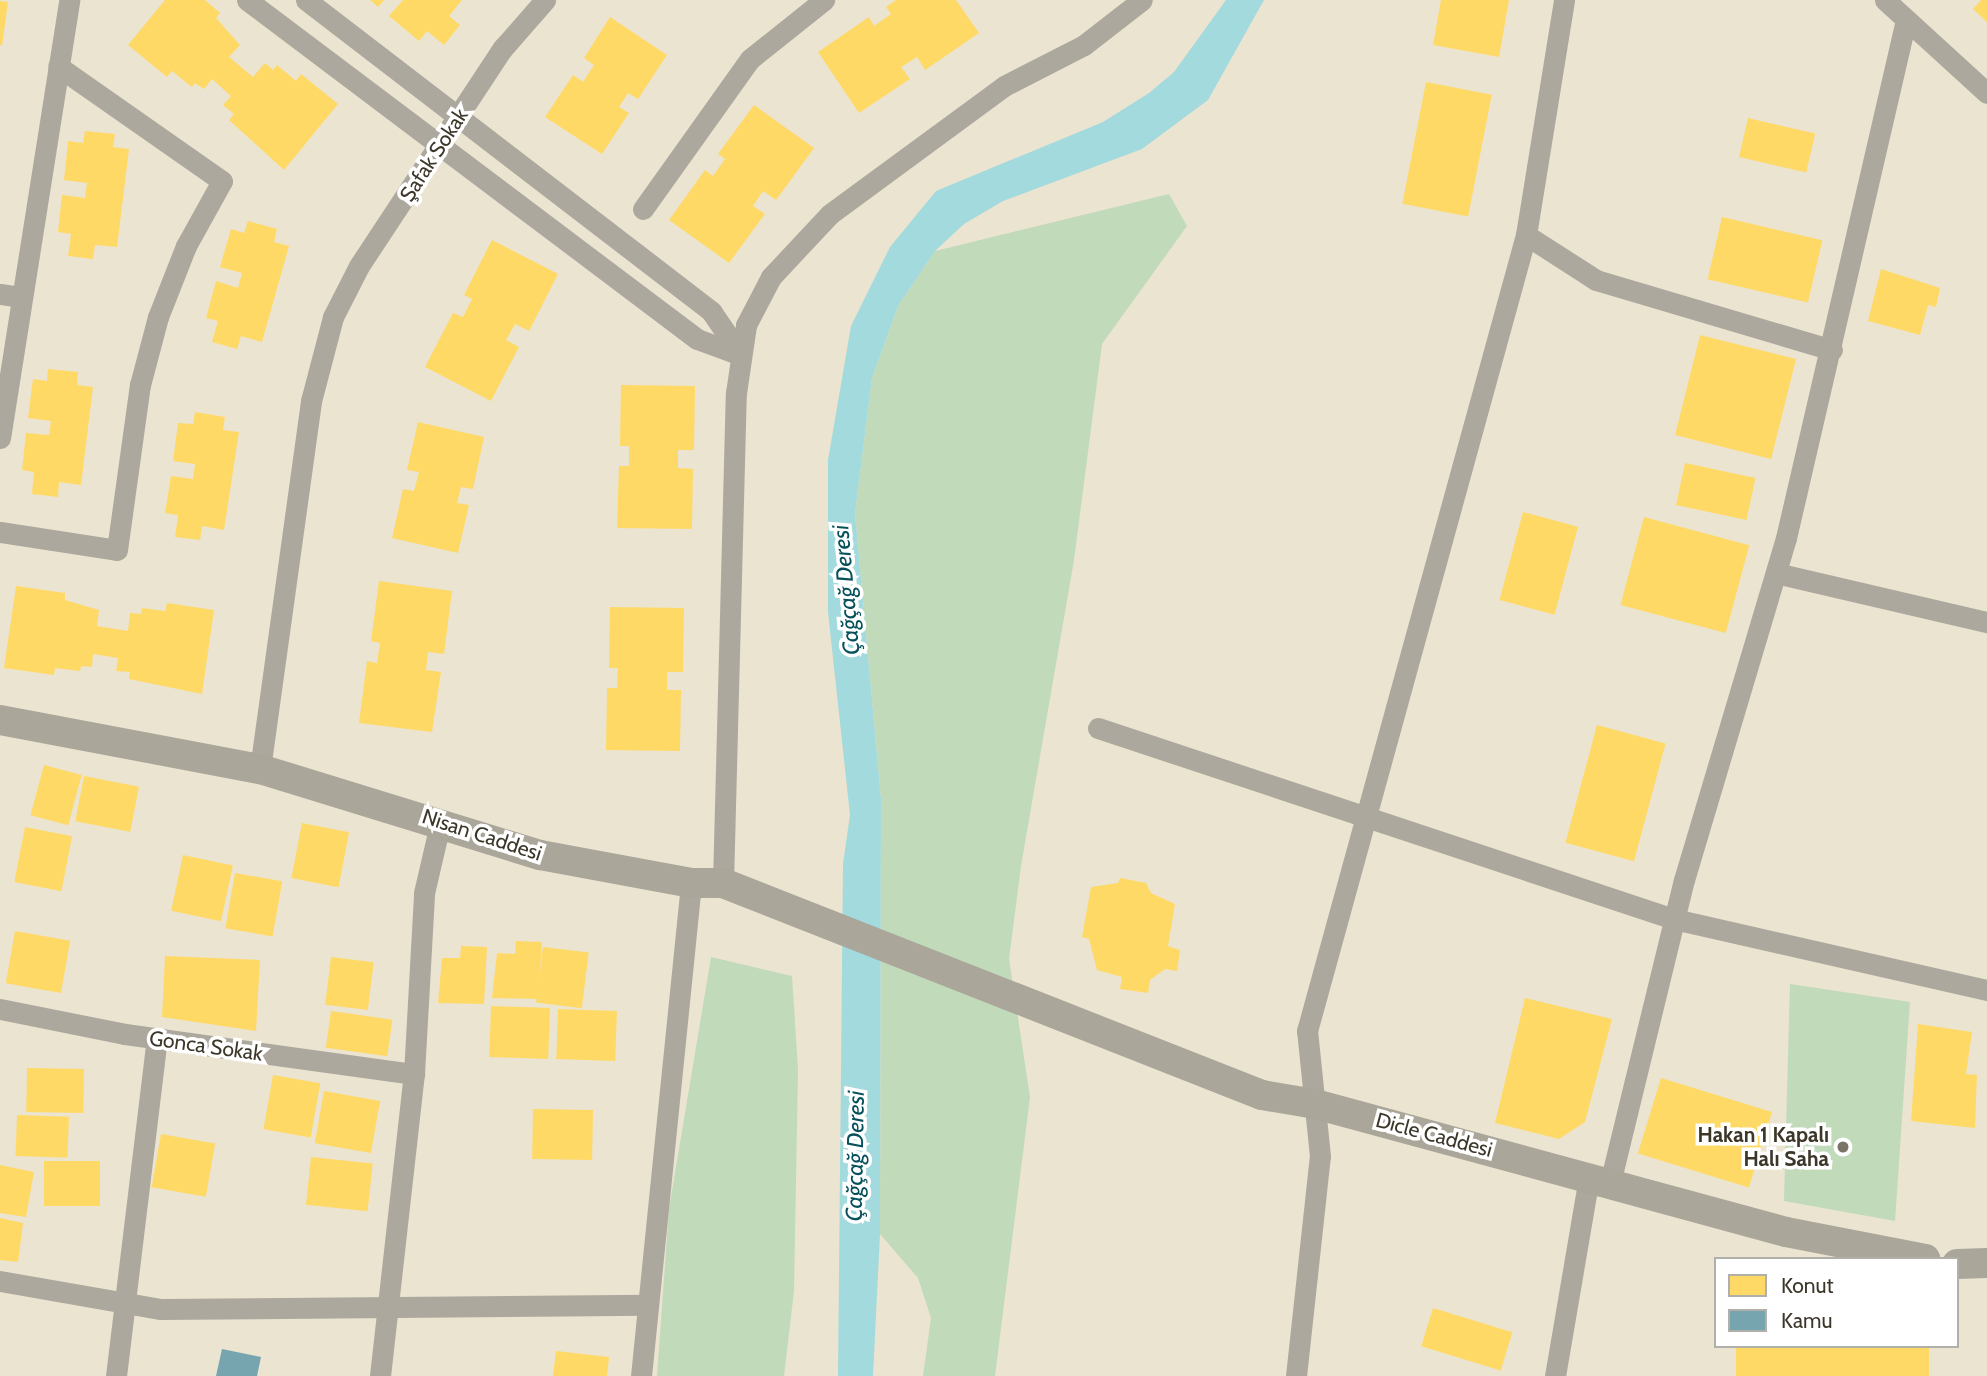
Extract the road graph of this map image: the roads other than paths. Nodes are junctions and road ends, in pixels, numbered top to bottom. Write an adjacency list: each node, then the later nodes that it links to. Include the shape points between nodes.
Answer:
1 (69, 0): 10 (street)
2 (247, 0): 13 (street)
3 (306, 0): 12 (street)
4 (545, 0): 12 (street, Şafak Sokak, via 503,48)
5 (824, 0): 14 (street, via 750,60 711,106)
6 (1142, 0): 19 (street, via 1084,45 1004,86 831,214 771,276 746,325)
7 (1564, 0): 15 (street)
8 (1885, 0): 9 (street)
9 (1906, 20): 11 (street); 18 (street)
10 (58, 66): 17 (street); 21 (street, via 222,181 186,246 158,317 140,385 117,550)
11 (1987, 93)
12 (458, 118): 13 (street, Şafak Sokak); 19 (street, via 711,311)
13 (441, 146): 19 (street, via 697,339); 26 (street, Şafak Sokak, via 359,266 333,317 311,401)
14 (643, 209)
15 (1526, 234): 18 (street, via 1596,280); 27 (street)
16 (0, 294): 17 (street)
17 (21, 297): 20 (street)
18 (1832, 350): 22 (street)
19 (741, 355): 30 (street)
20 (0, 438)
21 (0, 532)
22 (1776, 573): 23 (street); 31 (street)
23 (1987, 622)
24 (0, 720): 26 (street, Nisan Caddesi)
25 (1098, 727): 27 (street)
26 (260, 769): 28 (street, Nisan Caddesi)
27 (1364, 819): 31 (street); 37 (street, via 1307,1031)
28 (441, 820): 29 (street, Nisan Caddesi, via 540,855); 36 (street, via 424,893)
29 (691, 883): 30 (street, Nisan Caddesi); 44 (street)
30 (723, 883): 32 (street, Nisan Caddesi)
31 (1674, 919): 33 (street); 38 (street)
32 (954, 976): 37 (street, Dicle Caddesi, via 1262,1095)
33 (1987, 990)
34 (0, 1009): 35 (street, Gonca Sokak)
35 (157, 1039): 36 (street, Gonca Sokak); 43 (street)
36 (415, 1073): 45 (street)
37 (1315, 1104): 38 (street, Dicle Caddesi); 49 (street, via 1320,1156)
38 (1599, 1180): 39 (street, Dicle Caddesi, via 1786,1232); 50 (street)
39 (1915, 1257)
40 (1987, 1263): 41 (street)
41 (1959, 1264)
42 (0, 1281): 43 (street)
43 (127, 1304): 45 (street); 46 (street)
44 (648, 1306): 45 (street); 48 (street)
45 (384, 1310): 47 (street)
46 (116, 1376)
47 (380, 1376)
48 (641, 1376)
49 (1296, 1376)
50 (1555, 1376)

